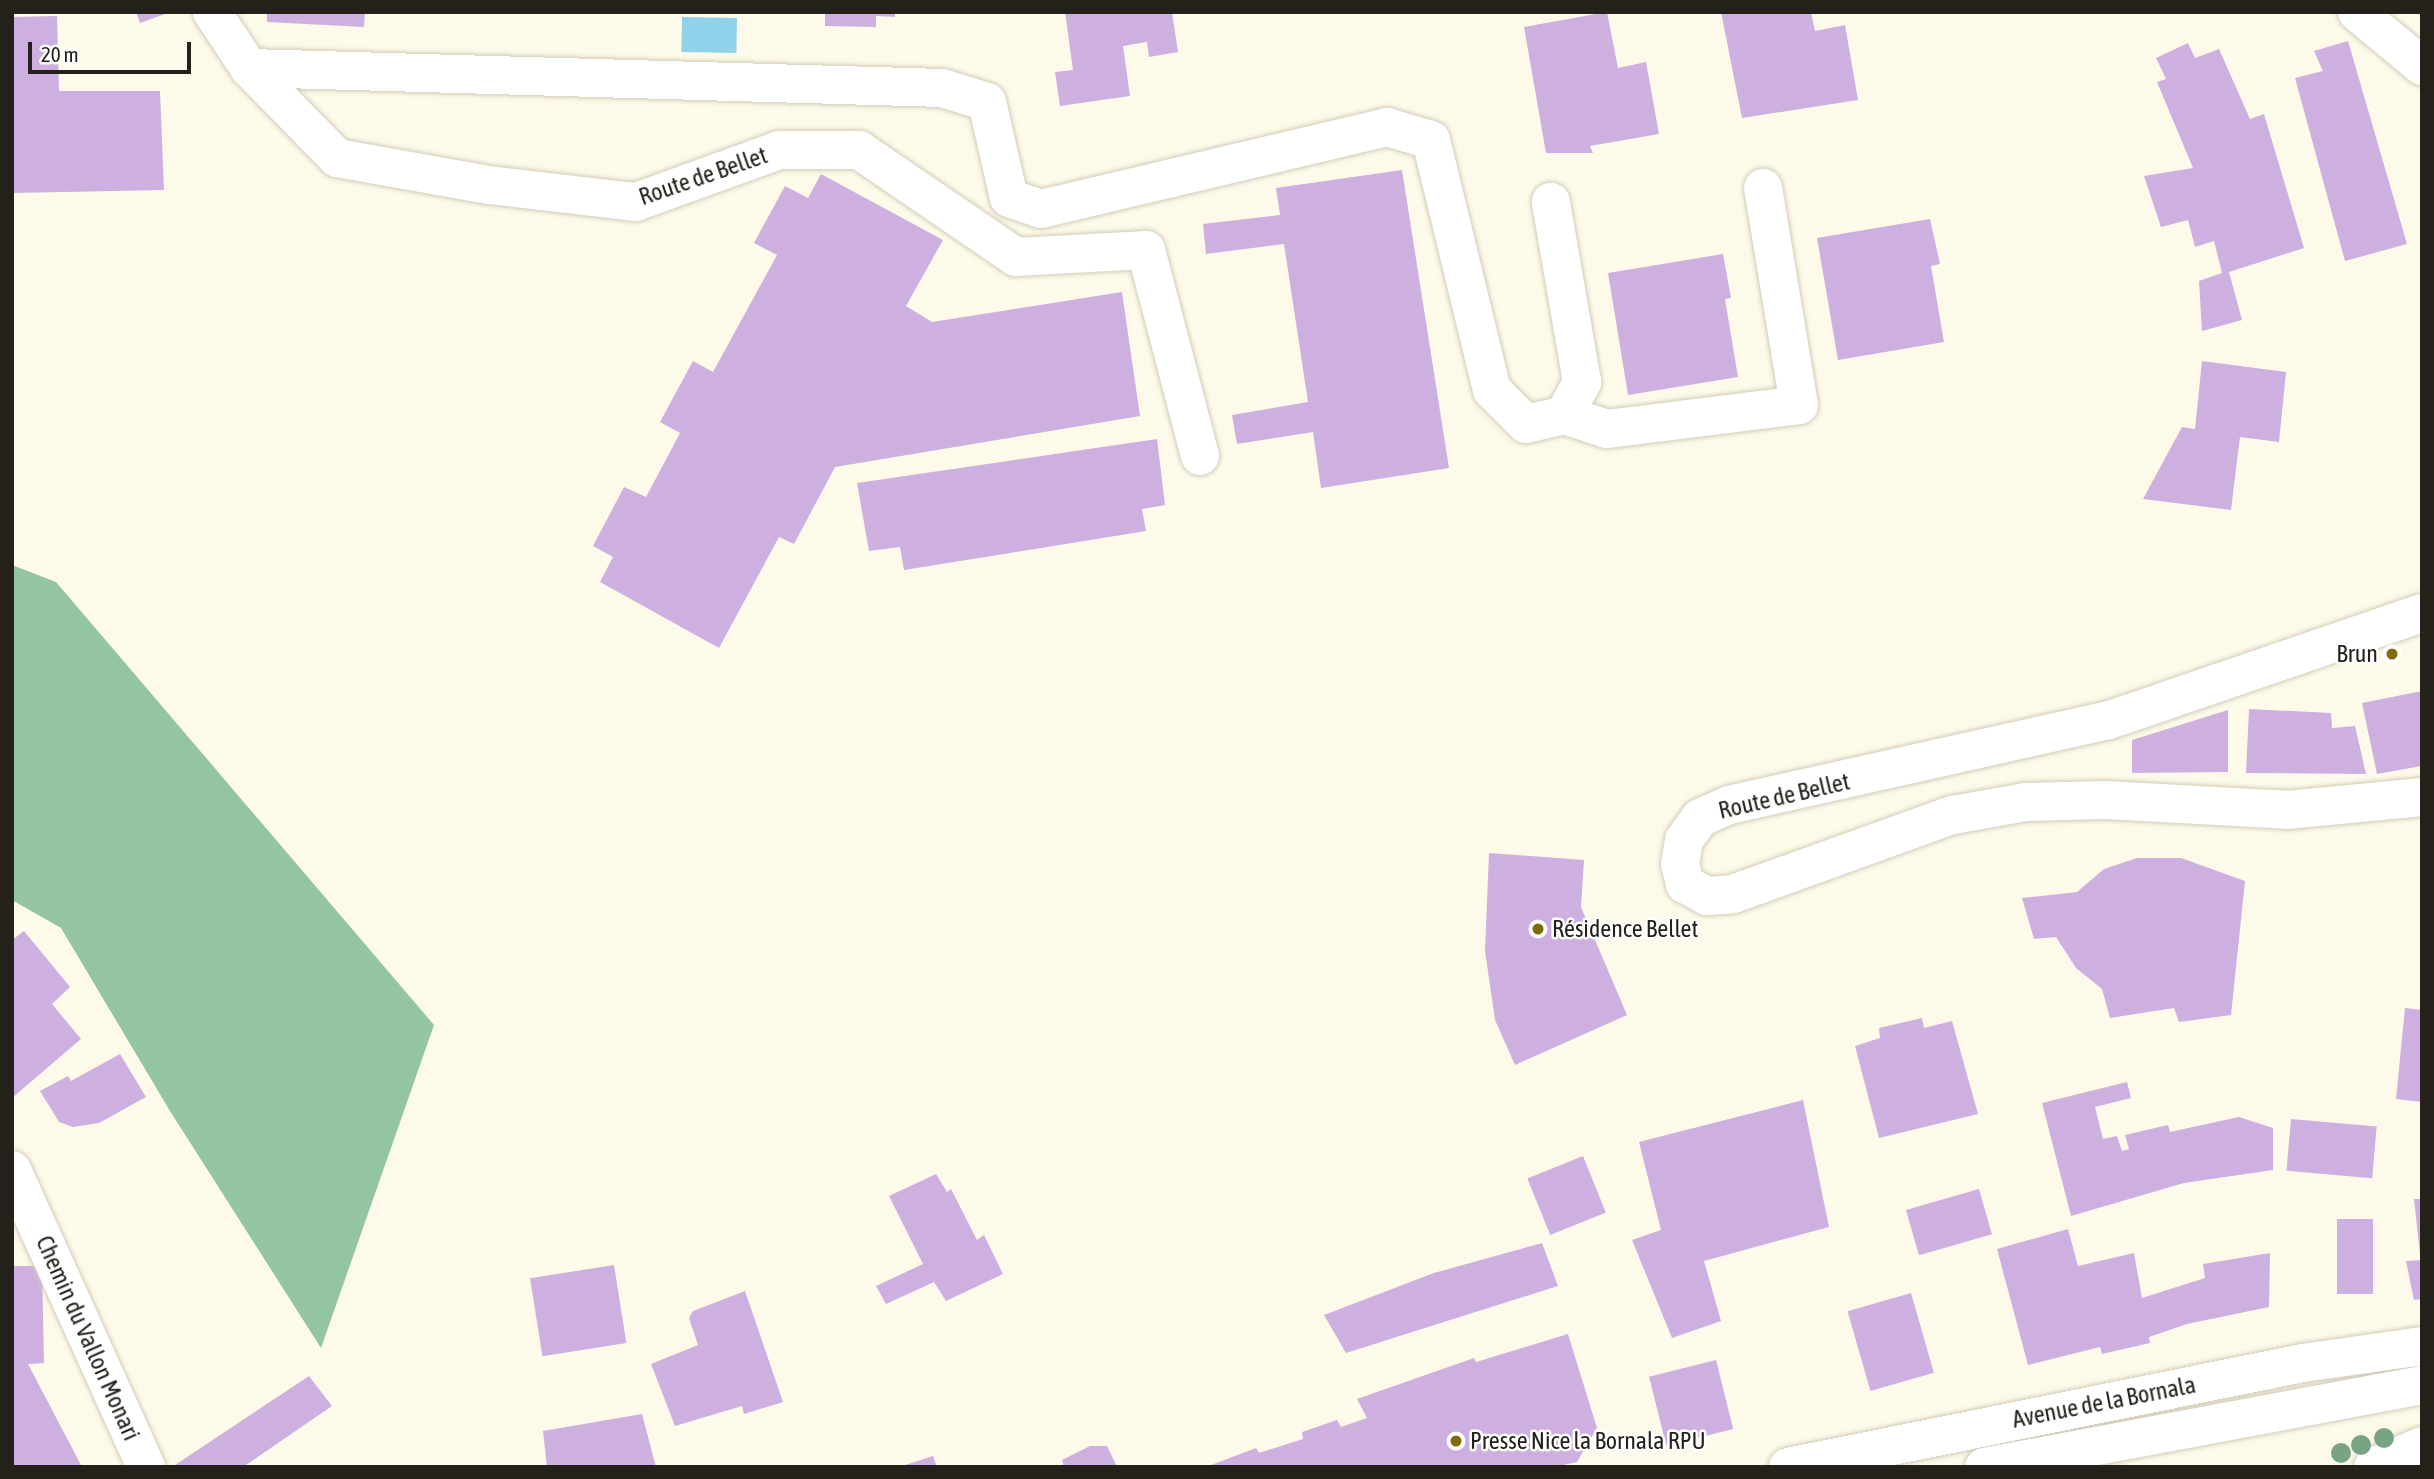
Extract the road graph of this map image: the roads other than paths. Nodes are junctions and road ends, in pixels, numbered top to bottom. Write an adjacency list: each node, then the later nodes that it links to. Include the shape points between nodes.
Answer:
1 (212, 12): 4 (street, Route de Bellet)
2 (2357, 12): 3 (street)
3 (2422, 66)
4 (249, 68): 7 (street, via 942,88 987,102 1009,198 1041,209 1387,127 1432,140 1492,390 1526,424); 8 (street, Route de Bellet, via 337,158 489,186 636,202 780,150 859,150 1016,257 1146,250)
5 (1763, 188): 7 (street, via 1799,405 1607,429)
6 (1551, 202): 7 (street, via 1582,382)
7 (1564, 415)
8 (1200, 456)
9 (2422, 613): 10 (street, Route de Bellet, via 2109,720 1730,805 1700,817 1684,840 1680,864 1685,884 1707,896 1732,894 1952,815 2025,803 2105,800 2287,810)
10 (2422, 797)
11 (12, 1170): 15 (street, Chemin du Vallon Monari)
12 (2422, 1346): 16 (street, Avenue de la Bornala, via 2264,1370)
13 (2422, 1385): 17 (street, Avenue de la Bornala)
14 (2422, 1447): 18 (street)
15 (146, 1467)
16 (1788, 1467)
17 (1984, 1467)
18 (2373, 1467)

